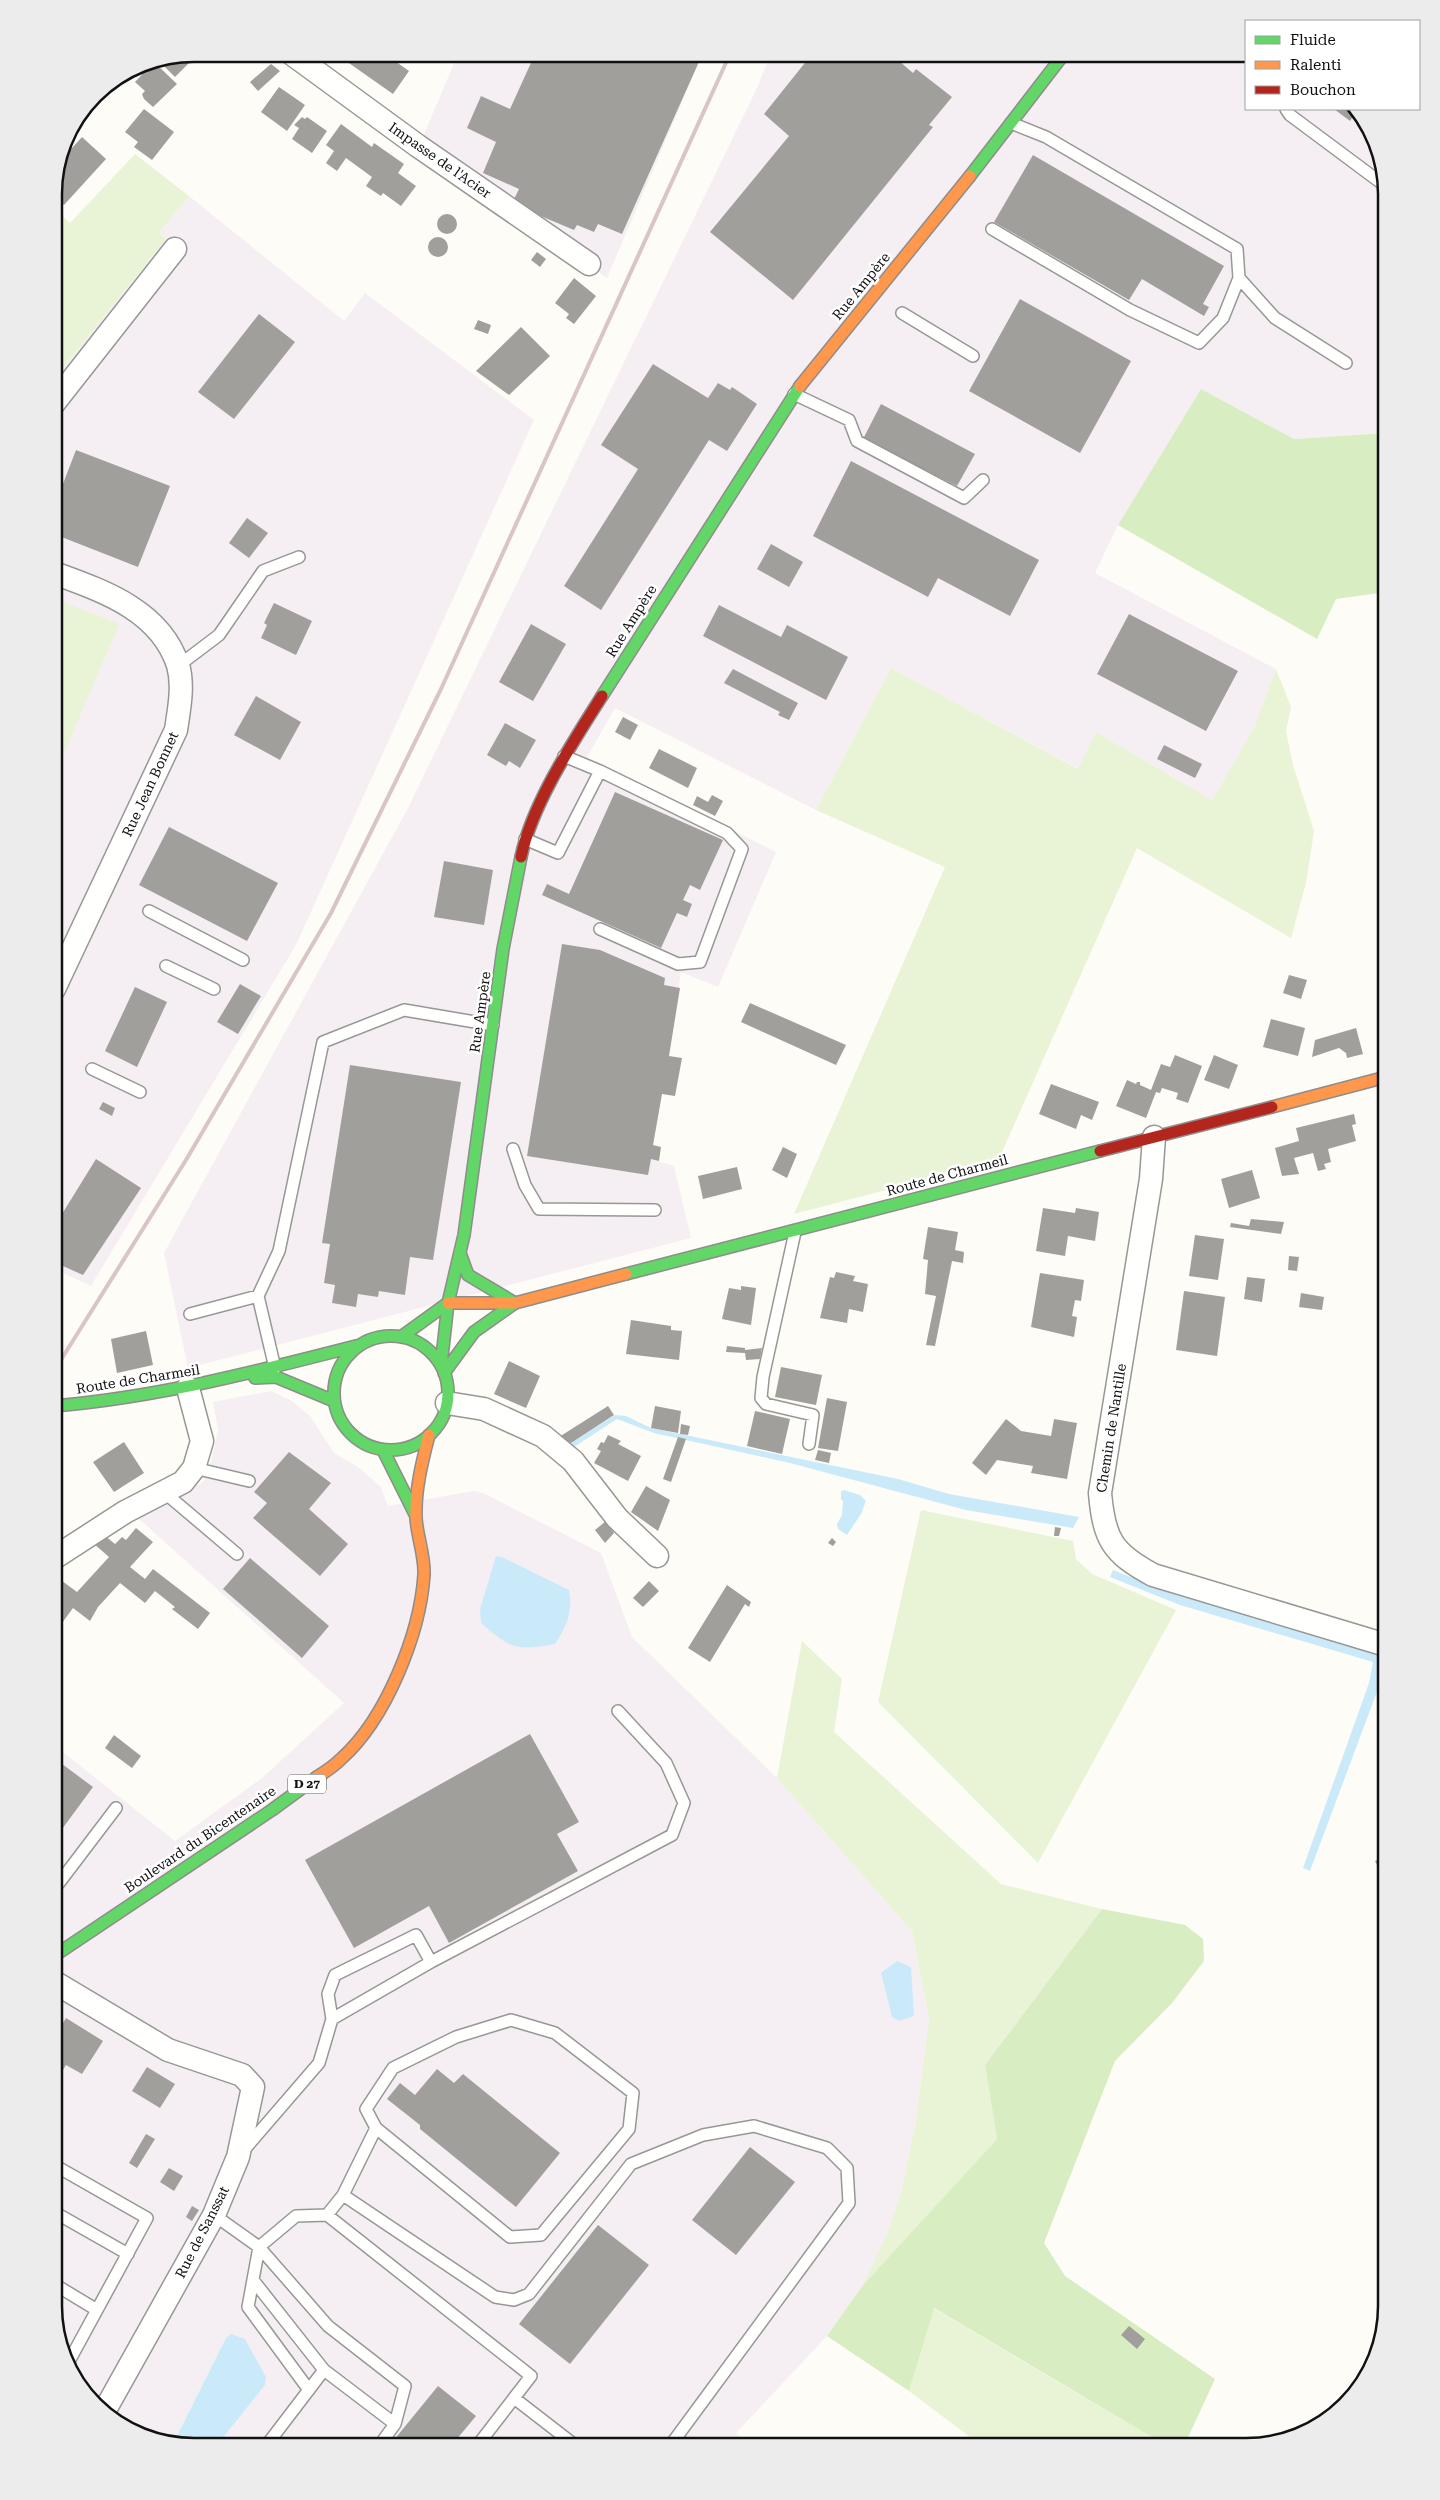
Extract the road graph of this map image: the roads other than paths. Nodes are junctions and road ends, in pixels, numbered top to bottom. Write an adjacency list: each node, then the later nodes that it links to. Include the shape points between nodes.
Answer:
1 (303, 62): 8 (street, Impasse de l'Acier)
2 (1057, 63): 4 (main road, Rue Ampère)
3 (1287, 110): 5 (lane)
4 (1012, 123): 9 (lane, via 1046,137 1237,249); 14 (main road, Rue Ampère)
5 (1376, 178)
6 (992, 229): 9 (lane, via 1130,310 1199,343 1223,318)
7 (175, 249): 13 (street)
8 (589, 264)
9 (1239, 278): 12 (lane, via 1275,318)
10 (902, 313): 11 (lane)
11 (973, 356)
12 (1346, 364)
13 (63, 392)
14 (794, 394): 15 (lane, via 849,420 856,441 964,498); 19 (main road, Rue Ampère)
15 (983, 480)
16 (299, 557): 18 (lane, via 263,571 220,635)
17 (63, 576): 18 (street, Rue Jean Bonnet, via 108,593 129,605 160,632)
18 (178, 666): 26 (street, Rue Jean Bonnet, via 181,696 176,730)
19 (564, 756): 20 (lane); 21 (main road, Rue Ampère)
20 (600, 771): 21 (lane, via 558,853); 23 (lane, via 727,832 742,849 700,962 678,964)
21 (525, 839): 28 (main road, Rue Ampère, via 503,949)
22 (149, 911): 24 (lane)
23 (600, 929)
24 (243, 960)
25 (166, 966): 27 (lane)
26 (63, 971)
27 (214, 989)
28 (493, 1025): 36 (main road, Rue Ampère); 37 (lane, via 404,1010 323,1042 279,1252)
29 (92, 1069): 31 (lane)
30 (1378, 1079): 32 (main road, Route de Charmeil)
31 (140, 1092)
32 (1154, 1137): 35 (main road, Route de Charmeil); 59 (street, Chemin de Nantille, via 1151,1179 1100,1493 1102,1523 1112,1544 1130,1562 1152,1575)
33 (513, 1149): 34 (lane, via 525,1185 539,1209)
34 (655, 1210)
35 (795, 1230): 39 (main road, Route de Charmeil); 50 (lane, via 761,1398 766,1404 813,1415)
36 (460, 1253): 38 (main road, Rue Ampère); 39 (main road, via 468,1275)
37 (258, 1296): 40 (lane); 44 (lane)
38 (448, 1303): 39 (main road, Route de Charmeil); 41 (main road); 43 (main road, Rue Ampère)
39 (515, 1303): 43 (main road, Route de Charmeil, via 481,1324 461,1344)
40 (190, 1314)
41 (400, 1337): 42 (main road, via 373,1339); 43 (main road, via 417,1342 431,1352)
42 (360, 1345): 44 (main road, Route de Charmeil); 46 (main road, via 339,1369)
43 (443, 1370): 47 (main road)
44 (275, 1372): 45 (main road, Route de Charmeil); 46 (main road)
45 (188, 1388): 48 (main road, Route de Charmeil, via 103,1403); 52 (street, via 202,1441)
46 (334, 1401): 51 (main road, via 350,1434 365,1445)
47 (447, 1402): 49 (main road, via 441,1421); 58 (street, via 484,1409 543,1436 573,1460 617,1518)
48 (62, 1405)
49 (429, 1436): 51 (main road, via 416,1445); 55 (main road, Boulevard du Bicentenaire / D 27, via 419,1476)
50 (809, 1444)
51 (382, 1450): 55 (main road, Boulevard du Bicentenaire / D 27)
52 (194, 1468): 53 (lane); 54 (street, via 183,1482)
53 (249, 1481)
54 (165, 1492): 56 (street, via 125,1512); 57 (lane)
55 (416, 1517): 63 (main road, Boulevard du Bicentenaire / D 27, via 424,1573 417,1622 401,1668 376,1716 342,1759 272,1810)
56 (62, 1553)
57 (237, 1554)
58 (657, 1556)
59 (1378, 1643)
60 (618, 1711): 64 (lane, via 666,1763 684,1803 672,1836)
61 (116, 1808): 62 (lane)
62 (62, 1879)
63 (62, 1950)
64 (431, 1962): 66 (lane); 66 (lane, via 416,1935 335,1975 328,1994)
65 (62, 1987): 68 (street, Rue de Sanssat, via 168,2050 242,2075 253,2087)
66 (332, 2019): 68 (lane, via 319,2063)
67 (376, 2128): 67 (lane, via 510,2237 541,2235 629,2129 633,2093 555,2033 511,2020 456,2037 393,2068 366,2109); 70 (lane)
68 (238, 2157): 71 (street, Rue de Sanssat)
69 (62, 2170): 75 (lane, via 147,2218)
70 (343, 2195): 72 (lane); 89 (lane, via 495,2298 514,2300 529,2294 631,2164 703,2135 754,2126 827,2148 847,2168 848,2203)
71 (214, 2215): 74 (lane); 83 (street, Rue de Sanssat)
72 (327, 2215): 74 (lane, via 296,2216); 82 (lane, via 531,2376)
73 (62, 2217): 75 (lane)
74 (259, 2247): 76 (lane); 84 (lane, via 328,2326 405,2386)
75 (128, 2254): 78 (lane)
76 (253, 2280): 80 (lane); 81 (lane, via 248,2307)
77 (62, 2289): 78 (lane)
78 (97, 2310): 79 (lane)
79 (72, 2355)
80 (324, 2370): 81 (lane); 84 (lane)
81 (309, 2390): 85 (lane)
82 (514, 2398): 87 (lane); 88 (lane)
83 (108, 2406)
84 (395, 2424): 86 (lane)
85 (273, 2437)
86 (385, 2437)
87 (484, 2437)
88 (565, 2437)
89 (676, 2437)

